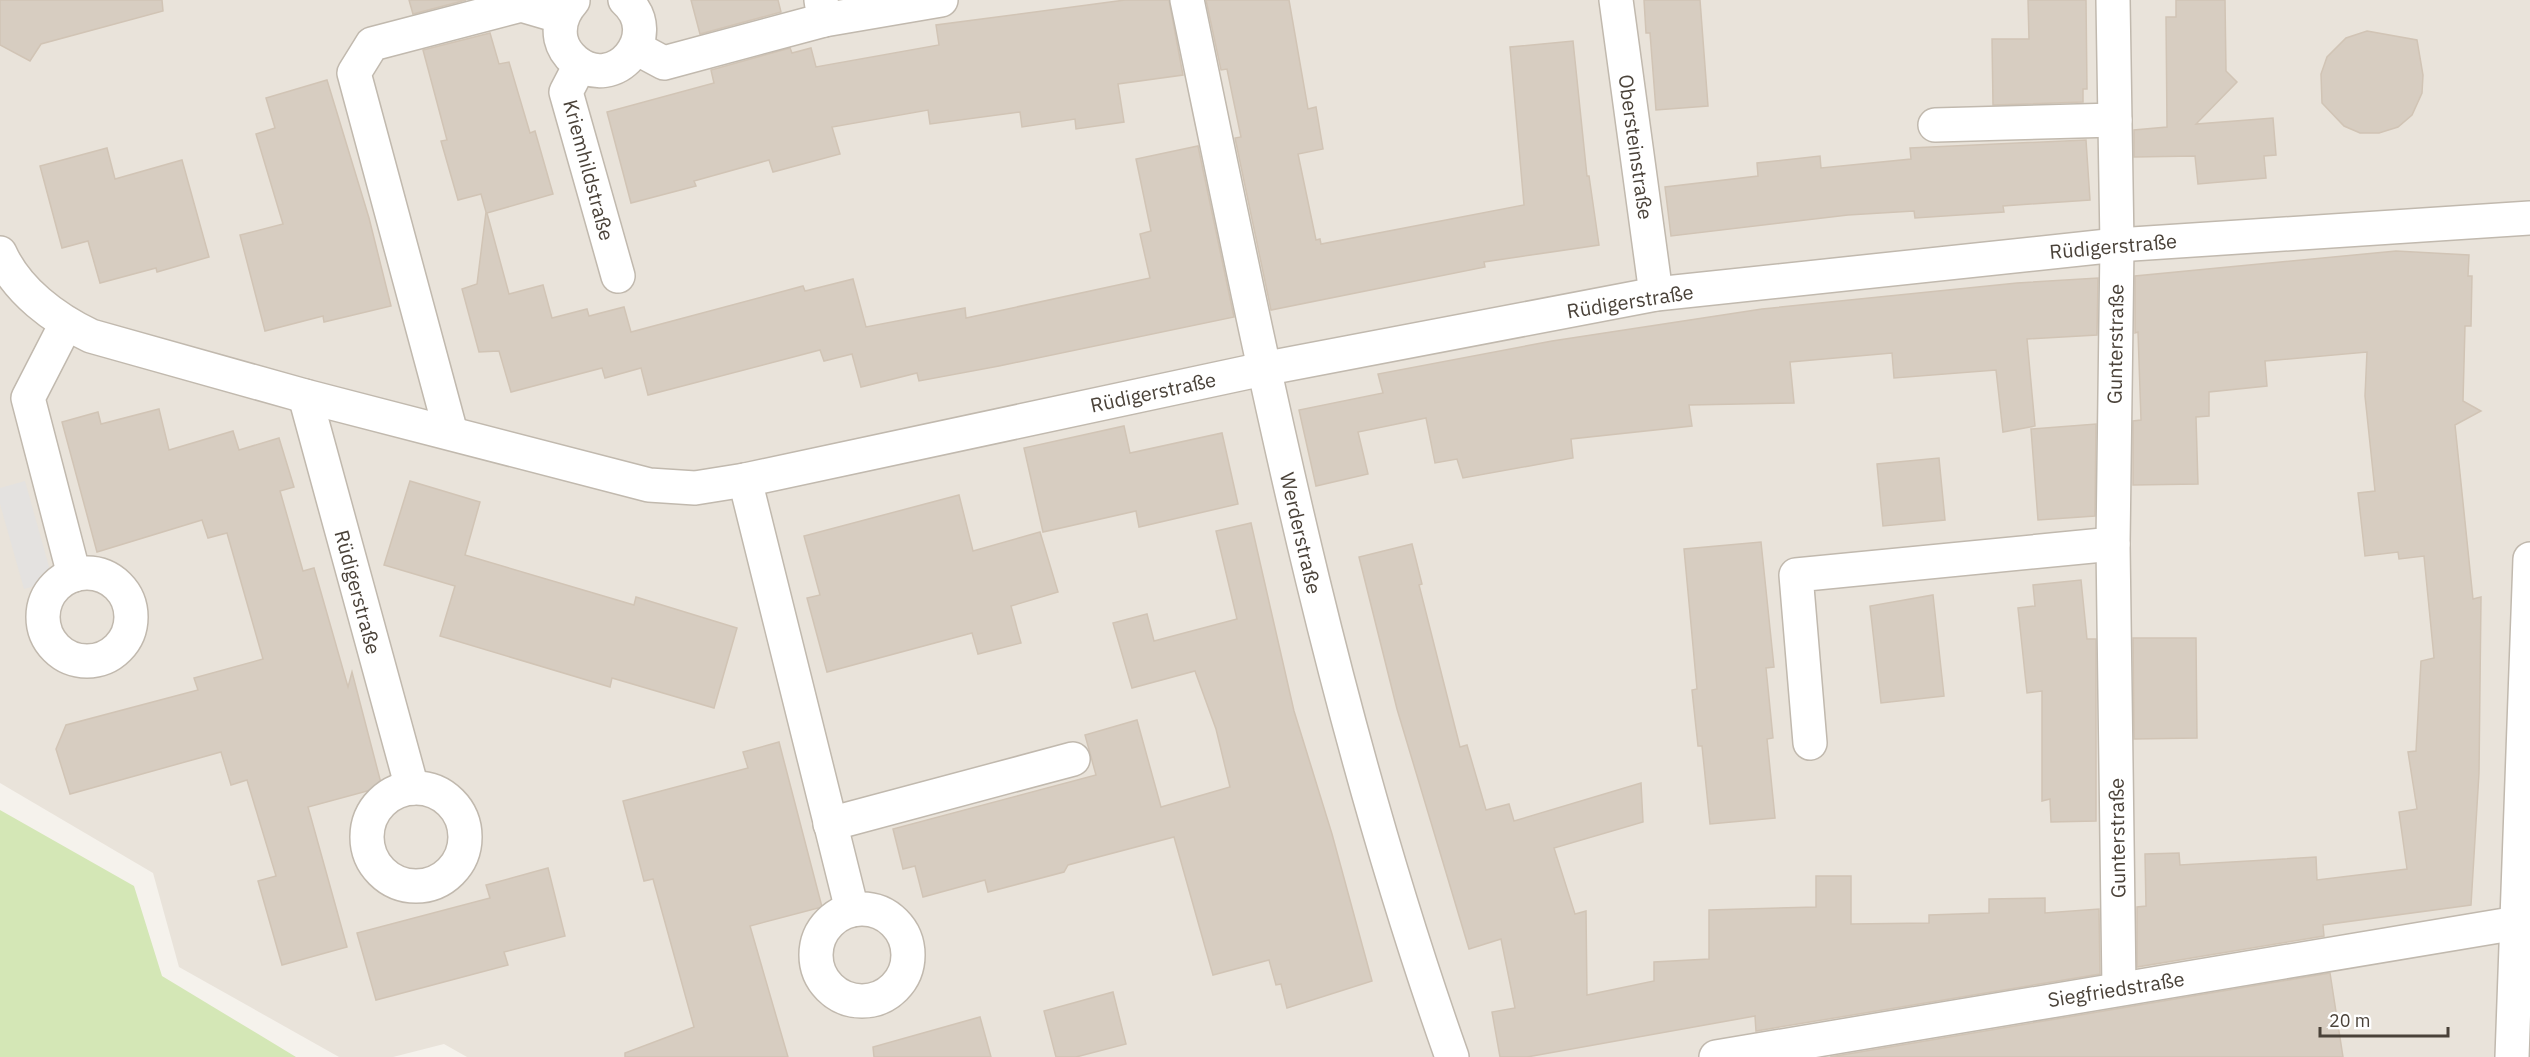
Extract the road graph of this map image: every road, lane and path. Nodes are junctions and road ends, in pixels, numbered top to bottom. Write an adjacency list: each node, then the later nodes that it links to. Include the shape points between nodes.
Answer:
1 (624, 0): 8 (street, via 639,23)
2 (941, 0): 7 (street)
3 (1187, 0): 18 (street, Werderstraße)
4 (1616, 0): 16 (street, Obersteinstraße)
5 (2113, 0): 10 (street, Gunterstraße)
6 (568, 9): 9 (street, via 560,31 562,45); 20 (street, via 521,4 372,44 354,73)
7 (822, 10): 8 (street, via 664,63)
8 (636, 48): 9 (street, Kriemhildstraße, via 618,66 606,70)
9 (580, 65): 15 (street, Kriemhildstraße, via 566,92)
10 (2115, 120): 11 (street); 13 (street, Gunterstraße)
11 (1935, 125)
12 (2530, 218): 13 (street, Rüdigerstraße)
13 (2117, 245): 16 (street, Rüdigerstraße); 22 (street, Gunterstraße)
14 (0, 253): 17 (street, Rüdigerstraße, via 42,306)
15 (618, 276)
16 (1656, 294): 18 (street, Rüdigerstraße)
17 (66, 324): 19 (street, Rüdigerstraße, via 91,336); 24 (street, via 28,398)
18 (1263, 369): 21 (street, Rüdigerstraße); 33 (street, Werderstraße, via 1370,805)
19 (305, 396): 20 (street, Rüdigerstraße); 27 (street, Rüdigerstraße)
20 (451, 433): 21 (street, Rüdigerstraße, via 649,485 695,488)
21 (745, 480): 28 (street)
22 (2113, 544): 25 (street, via 1796,575); 32 (street, Gunterstraße)
23 (2530, 559): 29 (street)
24 (74, 575)
25 (1810, 742)
26 (1073, 759): 28 (street)
27 (412, 788)
28 (830, 824): 30 (street)
29 (2524, 860): 31 (street)
30 (852, 910)
31 (2517, 923): 32 (street, Siegfriedstraße); 35 (street)
32 (2119, 988): 34 (street, Siegfriedstraße)
33 (1452, 1057)
34 (1716, 1057)
35 (2511, 1057)

